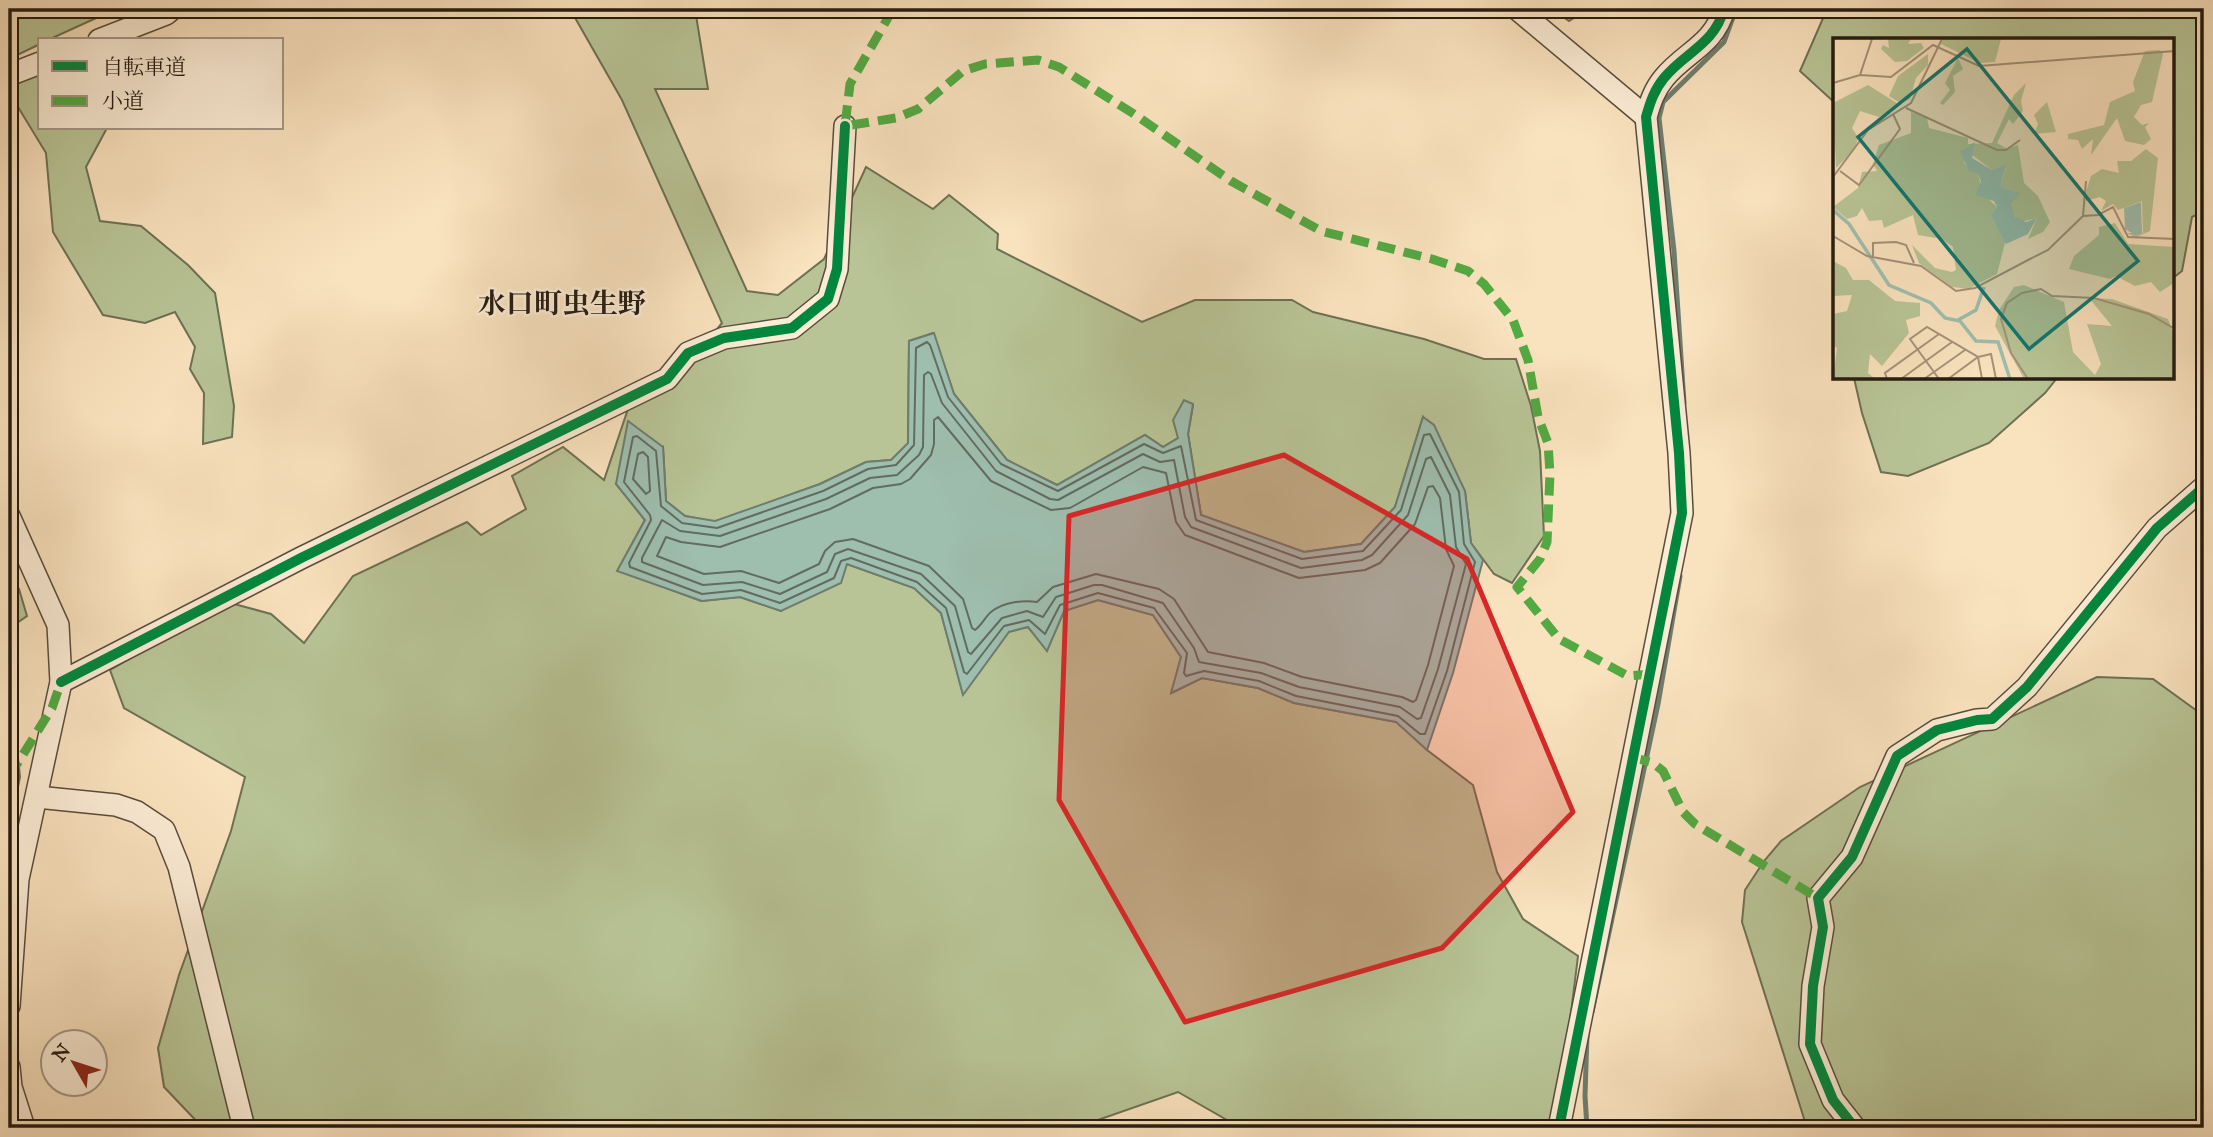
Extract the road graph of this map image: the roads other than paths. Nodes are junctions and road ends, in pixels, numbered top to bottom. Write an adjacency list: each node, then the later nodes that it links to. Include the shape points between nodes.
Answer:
1 (172, 9): 4 (street)
2 (1517, 9): 7 (street)
3 (1724, 9): 7 (street, via 1710,37 1666,76 1653,94)
4 (104, 38)
5 (38, 64): 6 (street)
6 (9, 75)
7 (1646, 117): 17 (street, via 1682,513)
8 (845, 126): 11 (street, via 837,269 828,299 792,328 724,338 688,353 667,379 301,558)
9 (2204, 487): 18 (street, via 2157,528 2026,687 1992,719 1937,730 1897,756 1852,857 1818,898 1823,926 1810,1044 1833,1100)
10 (9, 516): 11 (street, via 58,625)
11 (61, 682): 12 (street)
12 (37, 797): 13 (street, via 18,879); 16 (street, via 116,805 164,830 179,867)
13 (9, 1006)
14 (9, 1067): 15 (street)
15 (24, 1128)
16 (244, 1128)
17 (1559, 1128)
18 (1855, 1128)

